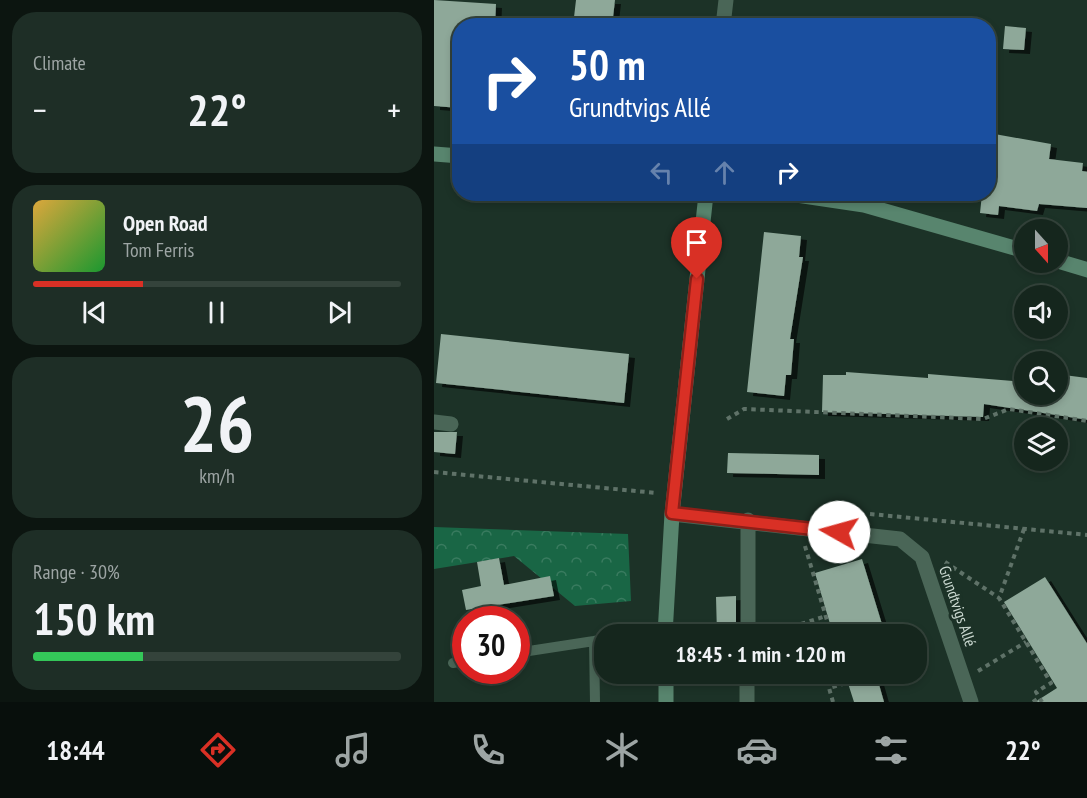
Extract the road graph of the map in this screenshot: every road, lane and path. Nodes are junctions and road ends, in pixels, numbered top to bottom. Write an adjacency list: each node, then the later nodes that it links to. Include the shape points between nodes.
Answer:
1 (726, 0): 2 (street)
2 (724, 18)
3 (434, 154): 4 (street)
4 (452, 155)
5 (705, 201): 14 (street)
6 (837, 201): 7 (street, via 864,205)
7 (1014, 248)
8 (1068, 264): 9 (street)
9 (1088, 270)
10 (727, 419): 11 (path, via 744,409 983,419 1009,409)
11 (1088, 421)
12 (434, 422): 13 (street)
13 (451, 424)
14 (672, 513): 15 (street, Grundtvigs Allé); 21 (street)
15 (748, 520): 16 (street, Grundtvigs Allé); 22 (street)
16 (799, 527): 18 (street, Grundtvigs Allé, via 900,539); 20 (path)
17 (1024, 529): 19 (path)
18 (922, 557): 19 (path, via 938,557); 28 (street, Grundtvigs Allé)
19 (999, 598): 26 (path)
20 (826, 616): 23 (path); 24 (path)
21 (665, 624)
22 (748, 624)
23 (801, 624)
24 (828, 624)
25 (594, 641): 27 (lane)
26 (1026, 642): 28 (path); 33 (path, via 1052,683 1036,692)
27 (530, 651)
28 (964, 680): 38 (street, Grundtvigs Allé)
29 (596, 684): 34 (lane)
30 (666, 684): 35 (street)
31 (747, 684): 36 (street)
32 (843, 684): 37 (path, via 829,688)
33 (1040, 700): 39 (path)
34 (595, 702)
35 (666, 702)
36 (747, 702)
37 (833, 702)
38 (971, 702)
39 (1033, 702)

